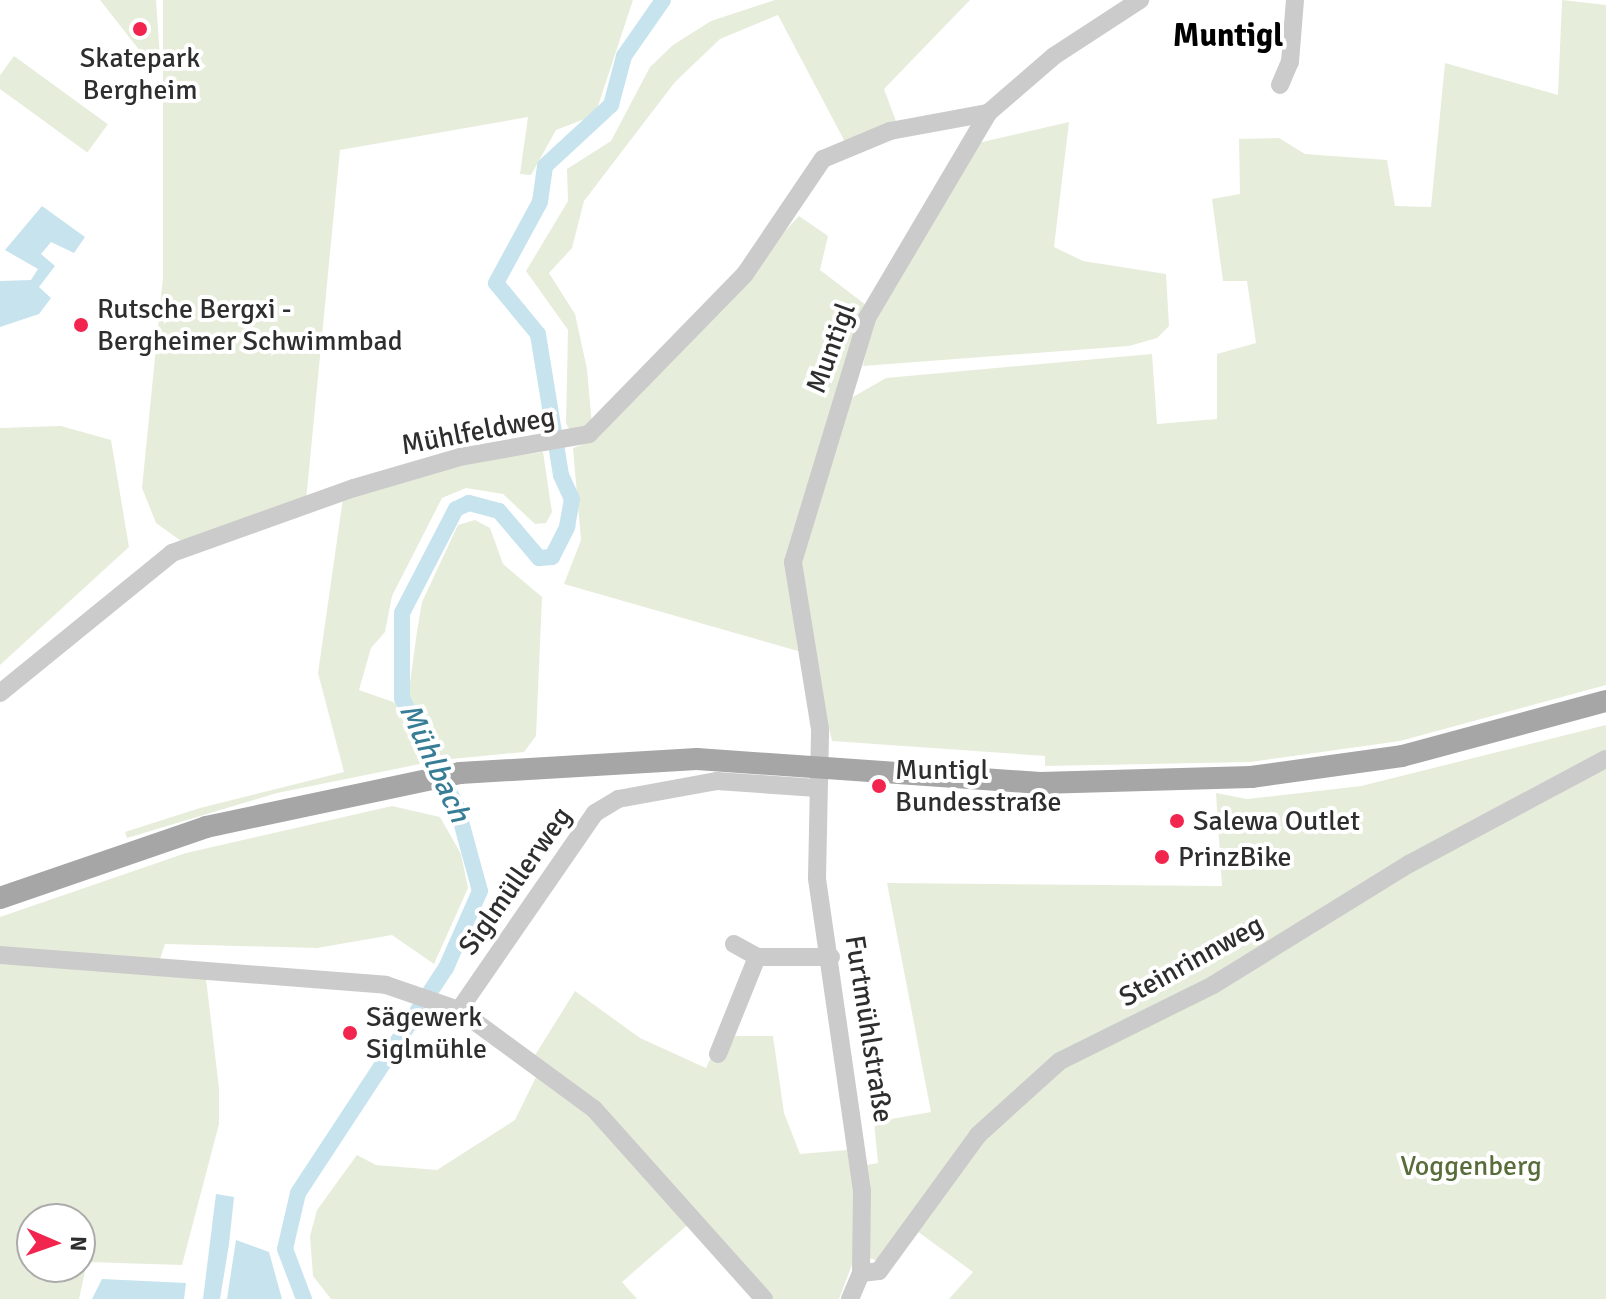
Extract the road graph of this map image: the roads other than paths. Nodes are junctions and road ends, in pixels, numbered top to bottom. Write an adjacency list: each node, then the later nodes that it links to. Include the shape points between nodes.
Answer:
1 (1140, 0): 4 (street, Muntigl, via 1054,56)
2 (1295, 0): 3 (street, via 1290,62)
3 (1280, 85)
4 (988, 113): 5 (street, Mühlfeldweg, via 890,131 823,159 745,274 604,422 571,442 460,457 369,483 172,553); 8 (street, Muntigl, via 867,318 807,506 793,562 820,729)
5 (0, 693)
6 (1606, 701): 8 (main road, via 1402,756 1178,782)
7 (1606, 759): 16 (street, Steinrinnweg, via 1409,864 1213,985 1060,1061 978,1135 879,1271)
8 (818, 777): 9 (main road, via 615,760 460,773 206,827); 13 (street, Furtmühlstraße, via 817,878); 14 (street, Siglmüllerweg, via 704,782 618,799 595,813)
9 (0, 898)
10 (734, 944): 12 (street)
11 (0, 955): 14 (street, via 386,985)
12 (757, 957): 13 (street); 15 (street)
13 (831, 957): 16 (street, Furtmühlstraße, via 857,1128)
14 (459, 1010): 17 (street, via 594,1109)
15 (718, 1054)
16 (861, 1273): 18 (street, Furtmühlstraße)
17 (764, 1299)
18 (850, 1299)

